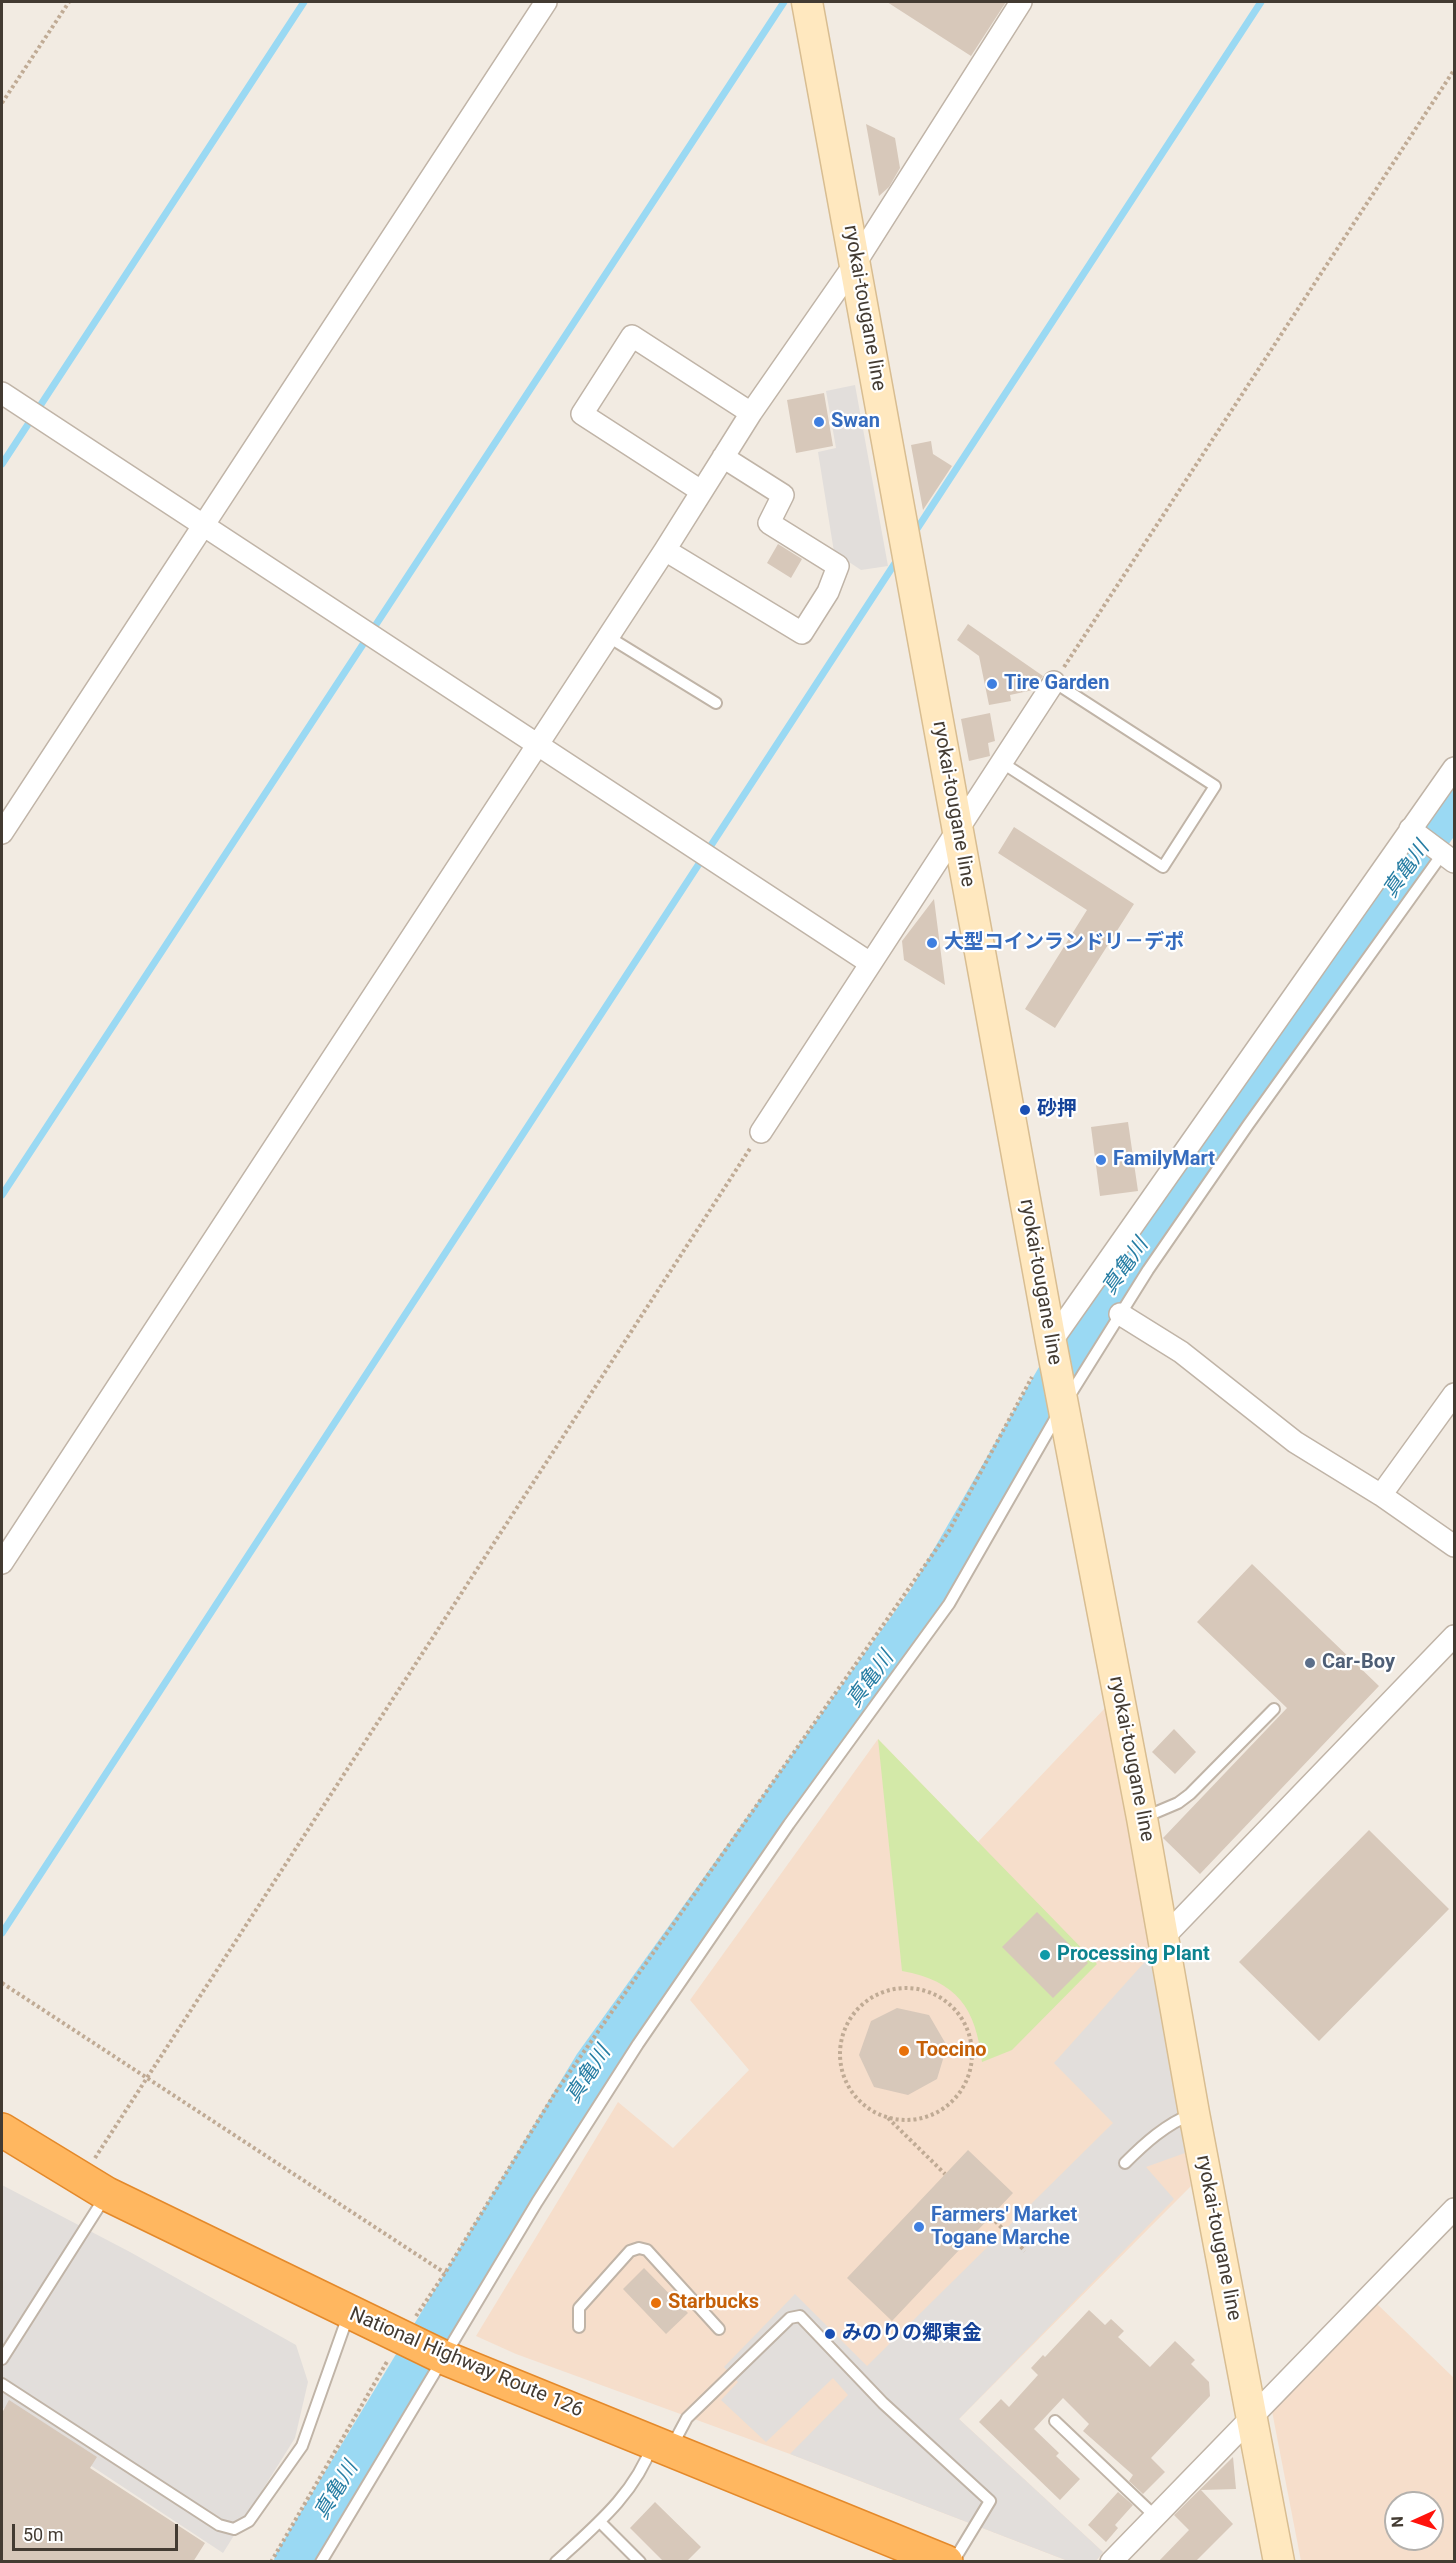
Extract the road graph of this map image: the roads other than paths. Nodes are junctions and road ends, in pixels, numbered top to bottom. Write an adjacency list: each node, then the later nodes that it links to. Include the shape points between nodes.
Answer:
1 (546, 2): 9 (street)
2 (807, 2): 4 (main road, ryokai-tougane line)
3 (1021, 2): 4 (street)
4 (856, 262): 6 (street); 18 (main road, ryokai-tougane line)
5 (2, 393): 9 (street)
6 (751, 413): 7 (street); 8 (street, via 632,336 582,414)
7 (723, 457): 8 (street); 10 (street, via 783,495 769,523 838,566 828,592 802,633)
8 (701, 491): 10 (street)
9 (203, 525): 14 (street); 19 (street)
10 (664, 550): 11 (street)
11 (607, 636): 13 (lane); 14 (street)
12 (1054, 682): 15 (street); 15 (lane, via 1215,786 1163,867)
13 (716, 703)
14 (537, 744): 21 (street); 29 (street)
15 (1001, 762): 18 (street)
16 (1455, 768): 17 (street)
17 (1410, 829): 20 (street); 24 (street)
18 (957, 830): 21 (street); 24 (main road, ryokai-tougane line)
19 (2, 833)
20 (1449, 857): 23 (lane, via 1248,1125)
21 (870, 963): 22 (street)
22 (761, 1132)
23 (1120, 1314): 26 (lane); 27 (street, via 1181,1352 1295,1442)
24 (1051, 1342): 26 (main road, ryokai-tougane line)
25 (1455, 1394): 27 (street)
26 (1063, 1406): 32 (main road, ryokai-tougane line); 42 (lane, via 949,1604 789,1824 638,2044 537,2202)
27 (1381, 1495): 28 (street)
28 (1455, 1546)
29 (2, 1563)
30 (1455, 1636): 33 (street)
31 (1274, 1709): 32 (lane, via 1190,1794)
32 (1142, 1818): 33 (main road, ryokai-tougane line)
33 (1164, 1937): 34 (main road, ryokai-tougane line)
34 (1194, 2113): 36 (lane, via 1143,2144); 45 (main road, ryokai-tougane line)
35 (2, 2130): 37 (highway, National Highway Route 126)
36 (1125, 2163)
37 (94, 2187): 39 (highway, National Highway Route 126); 43 (lane)
38 (1455, 2209): 45 (street)
39 (349, 2313): 42 (highway, National Highway Route 126); 44 (lane, via 302,2446 249,2521 234,2529 219,2525)
40 (579, 2327): 41 (lane, via 579,2308 630,2251 639,2248 647,2250)
41 (719, 2329)
42 (445, 2358): 47 (highway, National Highway Route 126); 50 (lane)
43 (2, 2359)
44 (2, 2384)
45 (1252, 2417): 48 (street); 56 (main road, ryokai-tougane line)
46 (1055, 2421): 48 (lane)
47 (662, 2445): 49 (lane); 53 (highway, National Highway Route 126); 54 (lane, via 790,2318 800,2316 883,2403 990,2501)
48 (1155, 2516): 55 (street)
49 (600, 2522): 51 (lane); 52 (lane)
50 (321, 2562)
51 (556, 2562)
52 (640, 2562)
53 (946, 2562)
54 (953, 2562)
55 (1111, 2562)
56 (1279, 2562)

